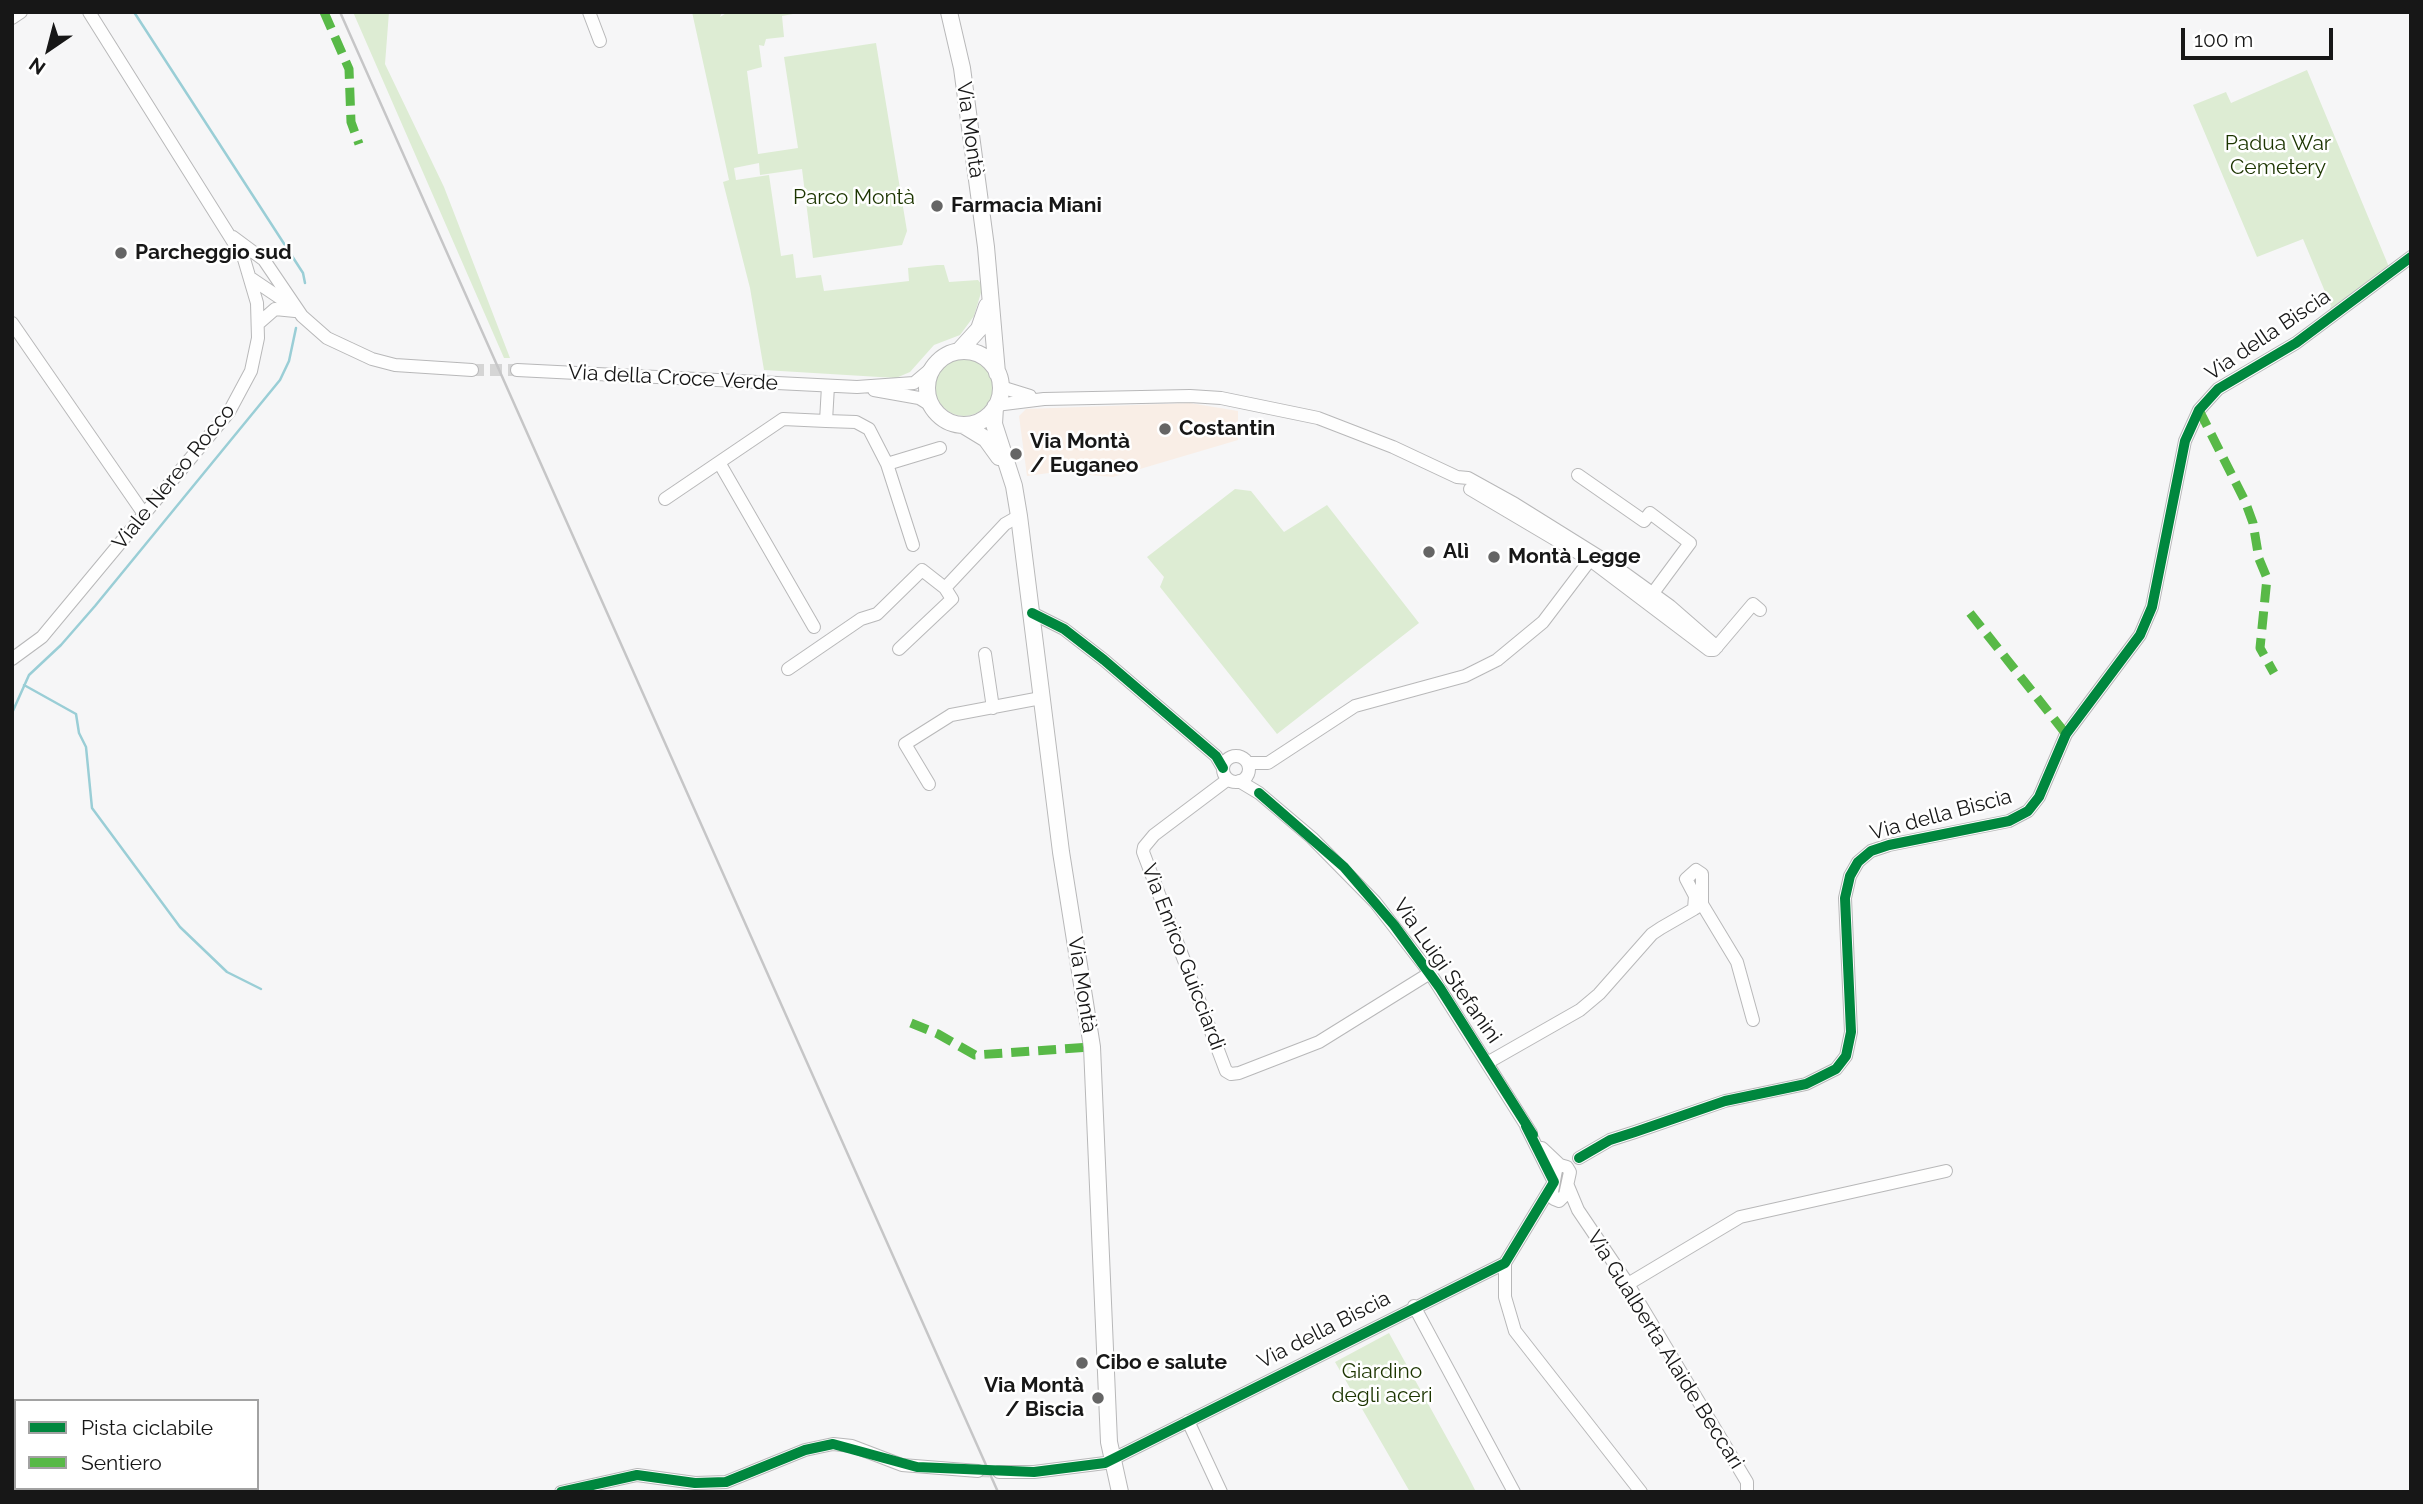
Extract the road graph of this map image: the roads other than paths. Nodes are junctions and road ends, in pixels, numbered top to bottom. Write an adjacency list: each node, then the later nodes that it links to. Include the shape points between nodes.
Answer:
1 (22, 12): 5 (street)
2 (89, 12): 7 (street, Viale Nereo Rocco)
3 (589, 12): 6 (street)
4 (949, 12): 11 (main road, Via Montà, via 962,68)
5 (12, 18)
6 (600, 41)
7 (230, 235): 9 (street); 10 (street, Viale Nereo Rocco)
8 (2411, 257): 62 (street, Via della Biscia, via 2295,343 2224,385 2199,410 2185,441 2152,607 2140,635 2066,734 2039,797 2028,811 2009,821 1889,845 1858,862 1845,898 1851,1032 1846,1056 1836,1069 1806,1084 1725,1101 1609,1140)
9 (277, 276): 10 (street, via 264,272); 12 (street)
10 (252, 279): 12 (street, via 275,291); 14 (street, Viale Nereo Rocco)
11 (990, 290): 15 (main road, Via Montà, via 979,329); 19 (main road, Via Montà)
12 (299, 313): 14 (street, via 275,309); 17 (street, via 327,338 372,359)
13 (12, 323): 34 (street)
14 (259, 323): 34 (street, Viale Nereo Rocco, via 251,371 242,393)
15 (959, 351): 16 (main road, Via Montà); 19 (main road, via 978,354 993,365)
16 (933, 367): 21 (street, Via della Croce Verde, via 914,383); 23 (main road, via 927,382)
17 (472, 370)
18 (517, 370): 20 (street, Via della Croce Verde)
19 (999, 380): 22 (street, via 1009,392); 24 (main road, Via Montà)
20 (828, 386): 21 (street, Via della Croce Verde); 25 (street)
21 (857, 387): 23 (street, Via della Croce Verde, via 919,398)
22 (1044, 399): 24 (street); 31 (street, via 1190,396 1268,407 1340,426)
23 (932, 406): 26 (main road, Via Montà, via 950,422)
24 (996, 406): 26 (main road, via 981,420); 32 (main road, Via Montà, via 994,424)
25 (826, 421): 28 (street, Via della Croce Verde, via 783,419); 29 (street, Via della Croce Verde, via 856,422 869,429)
26 (963, 425): 32 (main road, Via Montà, via 990,444)
27 (940, 448): 29 (street)
28 (720, 464): 33 (street, Via della Croce Verde); 46 (street)
29 (887, 464): 37 (street, Via della Croce Verde)
30 (1578, 475): 42 (street, via 1644,521 1650,513 1690,543)
31 (1457, 477): 36 (street, via 1468,478); 38 (street, via 1463,485)
32 (1012, 480): 35 (main road, Via Montà)
33 (665, 499)
34 (144, 514): 50 (street, Viale Nereo Rocco, via 42,637)
35 (1019, 516): 40 (street, via 1005,524); 44 (main road, Via Montà)
36 (1563, 531): 38 (street); 39 (street)
37 (913, 545)
38 (1590, 560): 39 (street); 41 (street); 54 (street, via 1532,633 1482,669 1355,706 1268,763)
39 (1614, 565): 42 (street)
40 (945, 588): 48 (street, via 952,599); 51 (street, via 922,570 877,614 861,619)
41 (1635, 592): 42 (street); 45 (street)
42 (1653, 593): 45 (street); 47 (street)
43 (1760, 610): 47 (street, via 1753,604)
44 (1032, 613): 52 (main road, Via Montà); 55 (street, Via Luigi Stefanini, via 1079,640)
45 (1665, 614): 47 (street, via 1705,648)
46 (814, 627)
47 (1715, 648)
48 (899, 649)
49 (985, 654): 53 (street)
50 (12, 659)
51 (788, 669)
52 (1041, 698): 53 (street); 73 (main road, Via Montà, via 1091,1047)
53 (993, 708): 56 (street, via 951,715 905,744)
54 (1248, 767): 55 (street); 55 (street, Via Luigi Stefanini, via 1238,756); 57 (street, Via Luigi Stefanini)
55 (1227, 769): 57 (street, Via Luigi Stefanini); 58 (street, Via Enrico Guicciardi, via 1154,835 1143,852 1227,1070 1231,1074 1246,1071 1319,1042)
56 (929, 784)
57 (1259, 793): 58 (street, Via Luigi Stefanini, via 1344,867)
58 (1430, 973): 60 (street, Via Luigi Stefanini)
59 (1753, 1020): 60 (street, via 1737,962 1698,906 1652,934 1580,1010)
60 (1487, 1063): 61 (street, Via Luigi Stefanini)
61 (1526, 1126): 62 (street, Via Luigi Stefanini, via 1546,1153); 64 (street, Via Luigi Stefanini)
62 (1565, 1167): 64 (street, Via della Biscia); 65 (street, Via della Biscia)
63 (1946, 1171): 70 (street, via 1740,1217)
64 (1554, 1182): 66 (street, Via della Biscia, via 1552,1196); 68 (street, Via della Biscia)
65 (1568, 1186): 66 (street, Via della Biscia); 67 (street, Via Gualberta Alaide Beccari)
66 (1558, 1201): 67 (street, Via Gualberta Alaide Beccari); 68 (street)
67 (1578, 1210): 70 (street, Via Gualberta Alaide Beccari)
68 (1534, 1213): 69 (street, Via della Biscia)
69 (1505, 1263): 71 (street, Via della Biscia); 80 (street, via 1505,1297 1515,1331)
70 (1628, 1284): 81 (street, Via Gualberta Alaide Beccari, via 1747,1482)
71 (1414, 1306): 72 (street, Via della Biscia); 79 (street)
72 (1188, 1421): 73 (street, Via della Biscia); 78 (street)
73 (1111, 1460): 75 (street, Via della Biscia, via 1068,1469); 77 (main road, Via Montà)
74 (978, 1471): 76 (street, via 902,1465 852,1446 833,1444 805,1450 726,1482 636,1475)
75 (999, 1472)
76 (561, 1492)
77 (1120, 1492)
78 (1221, 1492)
79 (1514, 1492)
80 (1642, 1492)
81 (1747, 1492)

